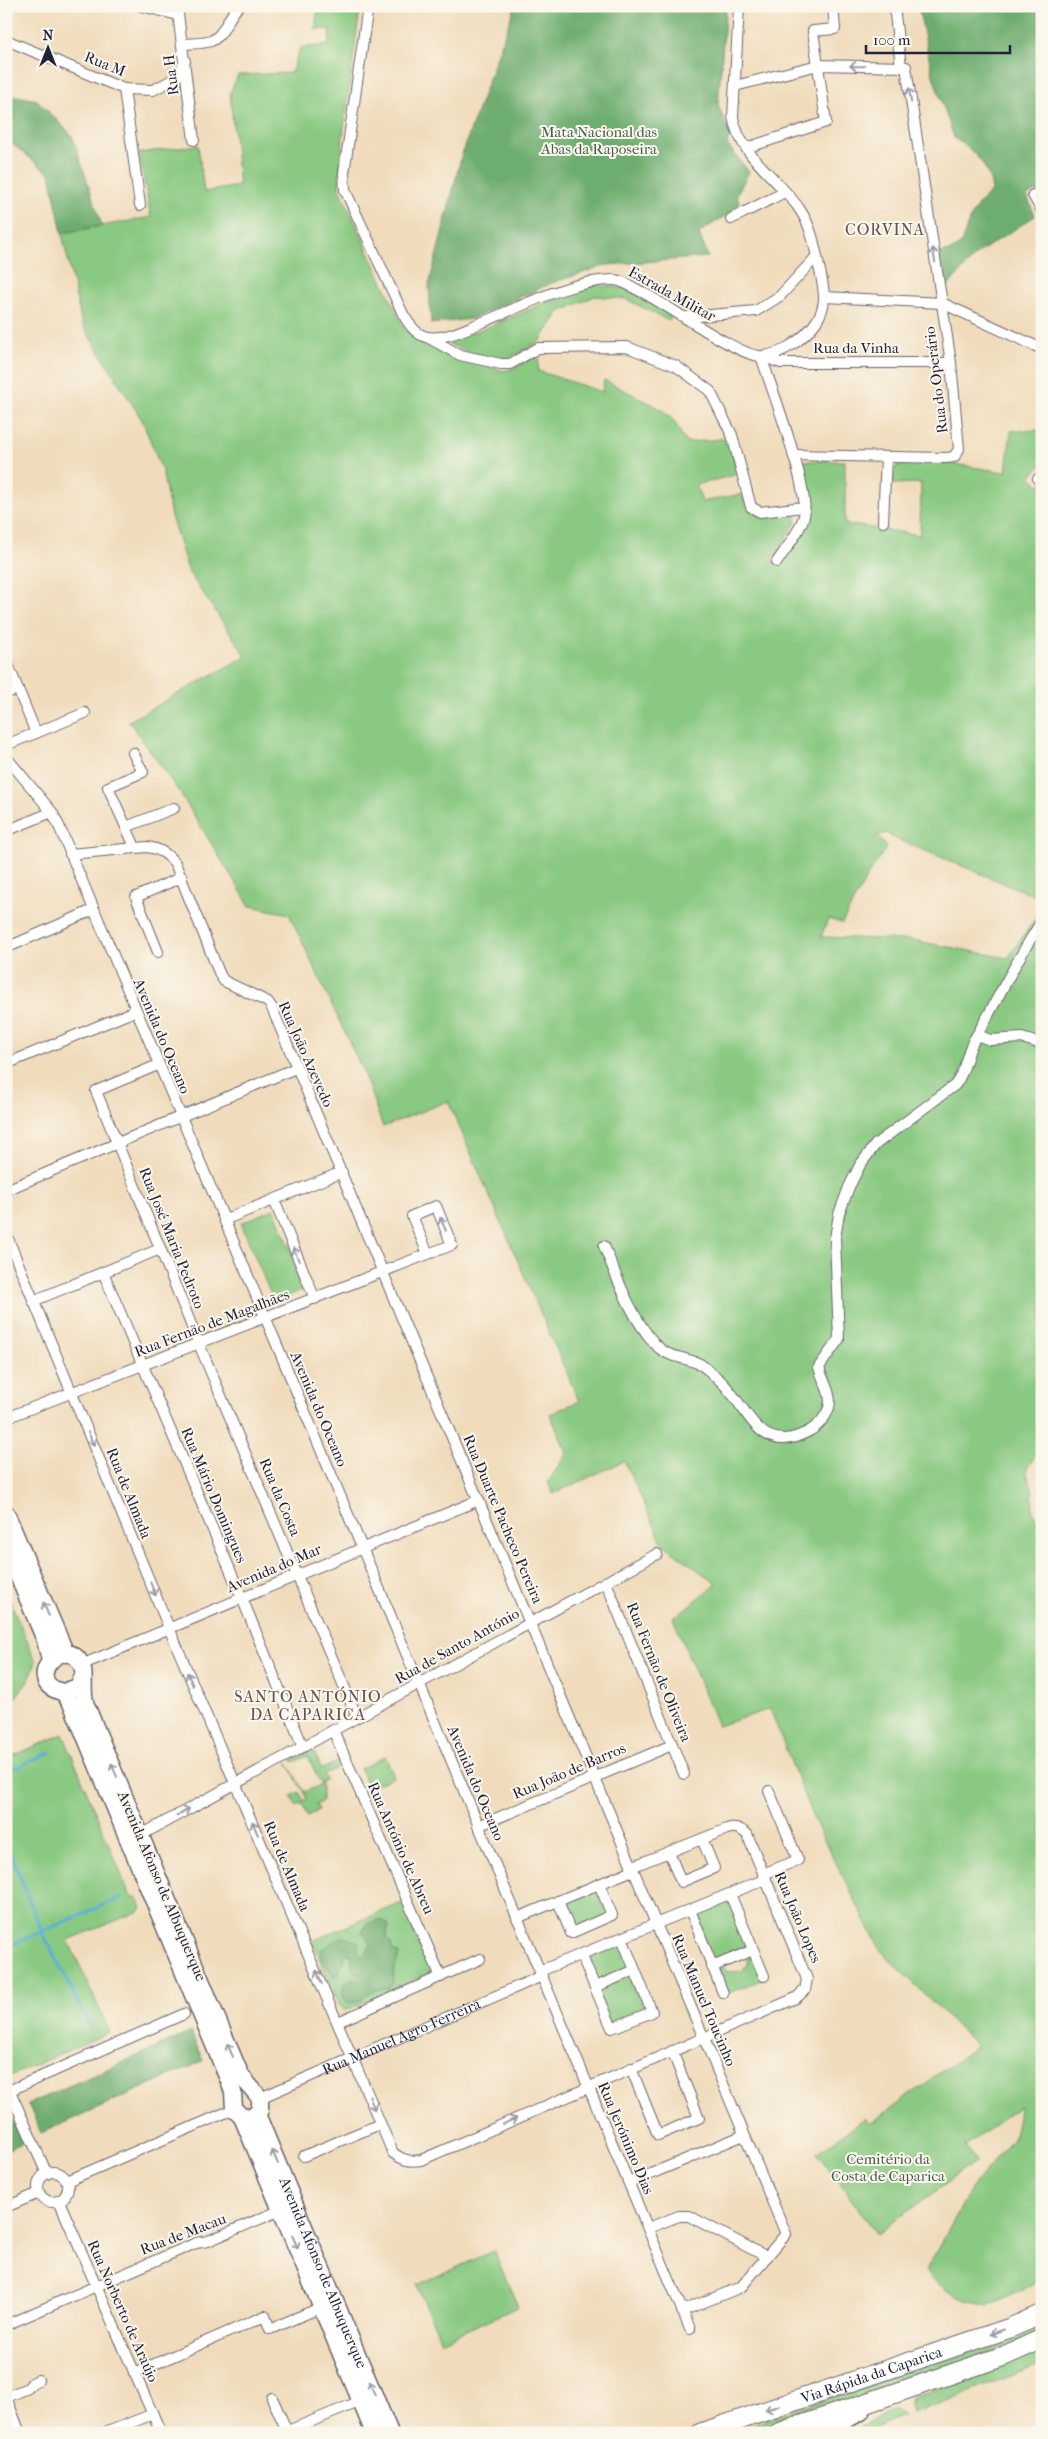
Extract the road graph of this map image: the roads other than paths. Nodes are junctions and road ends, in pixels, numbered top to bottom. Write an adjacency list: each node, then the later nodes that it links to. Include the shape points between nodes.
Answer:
1 (141, 6): 7 (street)
2 (239, 6): 9 (street, via 216,38)
3 (368, 6): 26 (street, via 346,155 345,190 403,314 412,328)
4 (739, 6): 13 (street)
5 (833, 6): 11 (street, via 835,30 813,31)
6 (894, 6): 12 (street, Rua do Operário)
7 (178, 11): 9 (street, Rua H)
8 (6, 40): 14 (street, Rua M)
9 (183, 44): 10 (street, Rua H)
10 (185, 62): 14 (street, Rua M, via 176,78 153,90); 15 (street, Rua H)
11 (818, 65): 12 (street, one-way to 11); 13 (street); 16 (street, via 826,122)
12 (903, 67): 24 (street, Rua do Operário, one-way to 12)
13 (734, 86): 16 (street, via 735,127)
14 (124, 89): 19 (street)
15 (194, 140)
16 (746, 148): 17 (street)
17 (785, 192): 21 (street); 22 (street, via 800,210 812,233)
18 (1033, 195): 20 (street)
19 (140, 205)
20 (1042, 211)
21 (731, 219)
22 (817, 256): 23 (street); 25 (street, via 780,296 756,311)
23 (825, 297): 24 (street); 28 (street, via 821,314 809,330 792,345)
24 (942, 303): 27 (street); 29 (street, Rua do Operário)
25 (687, 318): 26 (street, Estrada Militar, via 617,280 595,280 453,334); 28 (street, Estrada Militar, via 740,350)
26 (427, 337): 32 (street, via 460,354 501,364 510,364 538,348 627,347 676,366 710,391 732,435 751,507 760,512)
27 (1042, 349)
28 (761, 356): 29 (street, Rua da Vinha, via 781,363); 30 (street)
29 (951, 363): 31 (street, Rua do Operário, via 959,440 959,449 954,457)
30 (793, 455): 31 (street, Rua do Operário); 32 (street)
31 (886, 457): 33 (street)
32 (804, 507): 34 (street, via 801,524)
33 (883, 522)
34 (777, 562)
35 (6, 660): 36 (street)
36 (18, 689): 37 (street); 39 (street)
37 (6, 693)
38 (84, 714): 39 (street)
39 (36, 733): 40 (street)
40 (6, 745)
41 (133, 753): 45 (street, via 142,772 108,787)
42 (6, 757): 44 (street, Avenida do Oceano)
43 (174, 808): 45 (street)
44 (52, 812): 46 (street); 48 (street, Avenida do Oceano)
45 (126, 827): 47 (street)
46 (6, 831)
47 (134, 847): 48 (street, Rua João Azevedo); 49 (street, Rua João Azevedo, via 158,848 166,853)
48 (70, 854): 50 (street, Avenida do Oceano)
49 (182, 877): 53 (street, via 136,897); 59 (street, Rua João Azevedo, via 224,982 268,1002)
50 (93, 910): 52 (street); 54 (street, Avenida do Oceano)
51 (1042, 921): 55 (street, via 1004,982)
52 (6, 948)
53 (158, 952)
54 (135, 1011): 57 (street); 58 (street, Avenida do Oceano)
55 (977, 1035): 56 (street, via 990,1040 1022,1038); 67 (street, via 967,1056 964,1073 955,1085 876,1144 849,1187 835,1238 839,1339 819,1367 830,1396 829,1408 822,1422 805,1434 787,1440 760,1430 718,1378 700,1364 666,1353 656,1346 640,1325)
56 (1042, 1044)
57 (6, 1064)
58 (158, 1065): 60 (street, Avenida do Oceano); 61 (street, Rua José Maria Pedroto, via 96,1091)
59 (296, 1068): 60 (street); 62 (street, Rua João Azevedo)
60 (181, 1117): 61 (street); 65 (street, Avenida do Oceano)
61 (117, 1144): 63 (street); 68 (street, Rua José Maria Pedroto)
62 (342, 1172): 64 (street); 71 (street, Rua João Azevedo)
63 (6, 1190)
64 (274, 1200): 65 (street); 72 (street, one-way to 64)
65 (224, 1220): 74 (street, Avenida do Oceano)
66 (6, 1234): 73 (street, Rua de Almada)
67 (604, 1246)
68 (160, 1249): 70 (street); 75 (street, Rua José Maria Pedroto)
69 (428, 1254): 69 (street, Rua Fernão de Magalhães, one-way to 69, via 452,1244 436,1206 412,1216); 71 (street, Rua Fernão de Magalhães)
70 (103, 1272): 73 (street); 76 (street, Rua Mário Domingues)
71 (384, 1272): 72 (street, Rua Fernão de Magalhães); 79 (street, Rua Duarte Pacheco Pereira)
72 (315, 1299): 74 (street, Rua Fernão de Magalhães)
73 (33, 1301): 77 (street, Rua de Almada)
74 (265, 1318): 75 (street, Rua Fernão de Magalhães); 82 (street, Avenida do Oceano)
75 (199, 1344): 76 (street, Rua Fernão de Magalhães); 84 (street, Rua da Costa)
76 (142, 1366): 77 (street, Rua Fernão de Magalhães); 86 (street, Rua Mário Domingues)
77 (72, 1394): 78 (street, Rua Fernão de Magalhães); 88 (street, Rua de Almada, one-way to 88)
78 (6, 1418)
79 (479, 1500): 82 (street, Avenida do Mar); 87 (street, Rua Duarte Pacheco Pereira)
80 (6, 1513): 89 (main road, one-way to 80)
81 (6, 1548): 90 (main road, Avenida Afonso de Albuquerque, via 45,1640)
82 (361, 1549): 84 (street, Avenida do Mar); 92 (street, Avenida do Oceano)
83 (657, 1554): 85 (street, Rua de Santo António)
84 (297, 1575): 86 (street, Avenida do Mar); 94 (street, Rua da Costa)
85 (606, 1582): 87 (street, Rua de Santo António); 96 (street, Rua Fernão de Oliveira)
86 (242, 1598): 88 (street, Avenida do Mar); 97 (street, Rua Mário Domingues)
87 (530, 1623): 92 (street, Rua de Santo António); 99 (street, Rua Duarte Pacheco Pereira)
88 (169, 1628): 91 (street, Avenida do Mar); 100 (street, Rua de Almada, one-way to 88)
89 (66, 1654): 90 (main road); 91 (main road, via 72,1656)
90 (50, 1660): 93 (main road, Avenida Afonso de Albuquerque, via 45,1677 52,1688)
91 (82, 1670): 93 (main road, via 78,1687); 103 (main road, Avenida Afonso de Albuquerque, one-way to 91, via 86,1705)
92 (418, 1684): 94 (street, Rua de Santo António); 102 (street, Avenida do Oceano)
93 (63, 1692): 133 (main road, Avenida Afonso de Albuquerque, via 72,1705 229,2082)
94 (357, 1717): 95 (street, Rua de Santo António)
95 (333, 1730): 97 (street, Rua de Santo António); 122 (street, Rua António de Abreu)
96 (672, 1745): 98 (street, Rua Fernão de Oliveira); 99 (street, Rua João de Barros)
97 (303, 1747): 100 (street, Rua de Santo António)
98 (684, 1774)
99 (594, 1777): 102 (street, Rua João de Barros); 106 (street, Rua Manuel Toucinho)
100 (236, 1784): 103 (street, Rua de Santo António, one-way to 100); 126 (street, Rua de Almada, one-way to 100)
101 (769, 1791): 107 (street, Rua Manuel Agro-Ferreira, via 798,1860)
102 (478, 1826): 112 (street, Avenida do Oceano)
103 (141, 1835): 133 (main road, Avenida Afonso de Albuquerque, one-way to 103, via 241,2076)
104 (702, 1838): 105 (street, Rua João Lopes); 105 (street, via 714,1868 681,1882); 107 (street, Rua João Lopes, via 734,1827 740,1829 747,1834)
105 (669, 1852): 106 (street, Rua João Lopes)
106 (632, 1868): 108 (street, Rua João Lopes); 113 (street, Rua Manuel Toucinho)
107 (765, 1877): 109 (street, Rua Manuel Agro-Ferreira); 127 (street, Rua João Lopes, via 807,1978 806,1987 796,1998)
108 (599, 1884): 110 (street, Rua João Lopes); 110 (street, via 612,1915 571,1933)
109 (730, 1894): 111 (street, Rua Manuel Agro-Ferreira); 115 (street)
110 (558, 1901): 112 (street, Rua João Lopes)
111 (690, 1910): 113 (street, Rua Manuel Agro-Ferreira); 118 (street)
112 (518, 1918): 120 (street, Avenida do Oceano)
113 (656, 1924): 114 (street, Rua Manuel Agro-Ferreira); 127 (street, Rua Manuel Toucinho)
114 (622, 1938): 116 (street, Rua Manuel Agro-Ferreira); 119 (street)
115 (753, 1950): 118 (street); 121 (street)
116 (582, 1954): 120 (street, Rua Manuel Agro-Ferreira); 123 (street)
117 (480, 1959): 122 (street)
118 (712, 1967): 124 (street)
119 (635, 1970): 123 (street); 123 (street, via 652,2012 612,2028)
120 (541, 1974): 129 (street, Rua Manuel Agro-Ferreira); 131 (street, Rua Jerónimo Dias)
121 (764, 1976)
122 (441, 1977): 126 (street)
123 (595, 1986)
124 (723, 1993)
125 (184, 2014): 132 (street)
126 (338, 2022): 129 (street, Rua de Almada)
127 (704, 2038): 128 (street, Rua João Lopes); 135 (street, Rua Manuel Toucinho)
128 (672, 2051): 130 (street, Rua João Lopes); 130 (street, via 699,2118 658,2135)
129 (353, 2058): 133 (street, Rua Manuel Agro-Ferreira); 134 (street, Rua de Almada, one-way to 134)
130 (631, 2068): 131 (street, Rua João Lopes)
131 (588, 2086): 134 (street, Rua de Almada, one-way to 131, via 393,2153 411,2162); 139 (street, Rua Jerónimo Dias)
132 (8, 2091): 137 (street)
133 (247, 2105): 138 (street, Rua Manuel Agro-Ferreira); 143 (main road, Avenida Afonso de Albuquerque); 164 (main road, Avenida Afonso de Albuquerque, one-way to 133)
134 (380, 2124): 136 (street)
135 (744, 2134): 139 (street); 145 (street, Rua Manuel Toucinho, via 786,2234)
136 (304, 2156)
137 (47, 2174): 138 (street, via 60,2174); 140 (street, via 39,2182)
138 (67, 2181): 141 (street, via 68,2192)
139 (629, 2183): 144 (street, Rua Jerónimo Dias)
140 (39, 2193): 141 (street, via 46,2201); 142 (street)
141 (59, 2201): 146 (street, Rua Norberto de Araújo)
142 (6, 2208)
143 (282, 2210): 146 (street, Rua de Macau); 147 (main road, Avenida Afonso de Albuquerque, one-way to 147)
144 (648, 2228): 145 (street, via 679,2216 689,2216); 148 (street, Rua Jerónimo Dias)
145 (767, 2257): 148 (street, via 741,2288)
146 (96, 2286): 150 (street, Rua de Macau); 154 (street, Rua Norberto de Araújo)
147 (322, 2307): 154 (street, via 270,2328 265,2316); 157 (main road, Avenida Afonso de Albuquerque)
148 (682, 2311): 151 (street, Rua Jerónimo Dias)
149 (1042, 2314): 165 (highway, Via Rápida da Caparica, one-way to 165, via 1010,2328)
150 (6, 2325)
151 (690, 2328)
152 (1042, 2339): 153 (highway, Via Rápida da Caparica)
153 (1004, 2356): 166 (highway, Via Rápida da Caparica); 167 (main road, via 884,2401)
154 (134, 2373): 158 (street, Rua Norberto de Araújo)
155 (38, 2380): 160 (street, via 6,2397)
156 (272, 2398): 159 (street)
157 (361, 2401): 159 (street); 163 (main road, Avenida Afonso de Albuquerque)
158 (152, 2414): 161 (street); 162 (street, Rua Norberto de Araújo)
159 (286, 2432)
160 (20, 2433)
161 (105, 2433)
162 (161, 2433)
163 (374, 2433)
164 (390, 2433)
165 (701, 2433)
166 (779, 2433)
167 (821, 2433)

